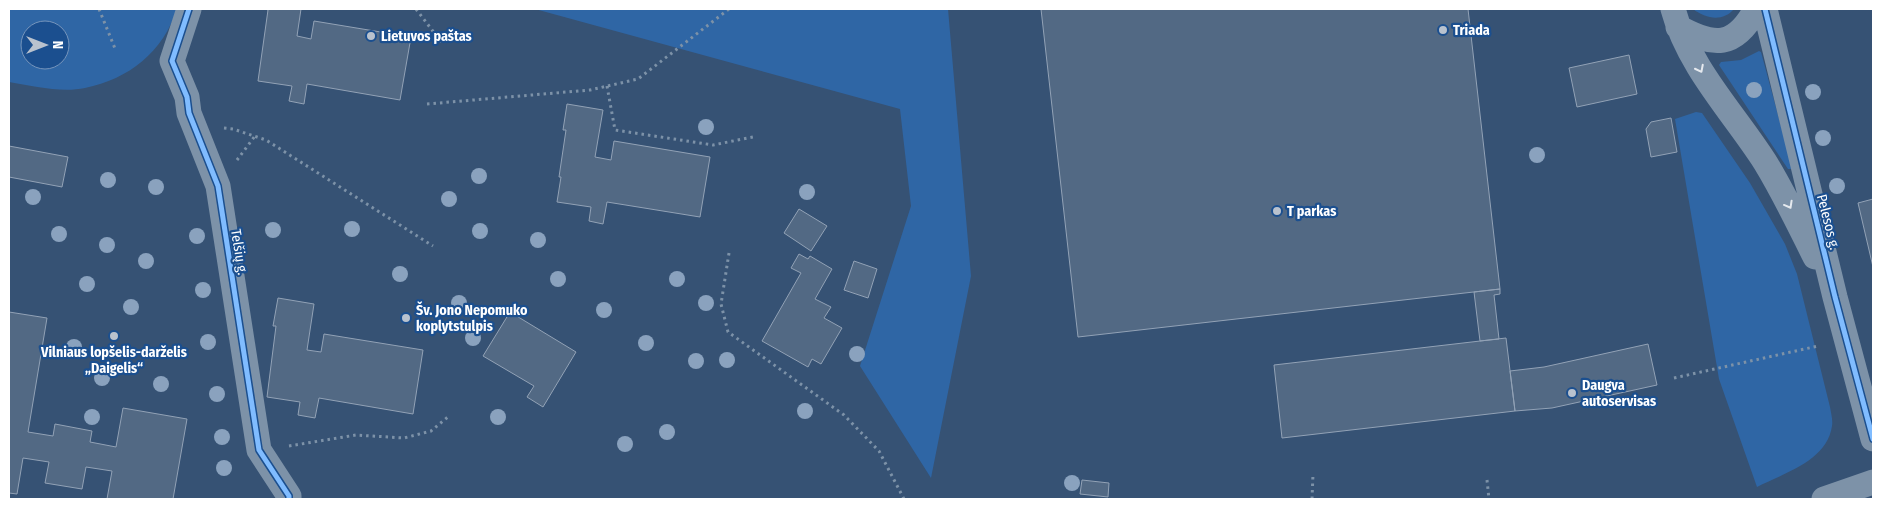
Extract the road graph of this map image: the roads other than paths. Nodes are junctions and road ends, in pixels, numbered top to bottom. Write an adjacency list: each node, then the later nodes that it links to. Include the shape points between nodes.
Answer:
1 (189, 9): 8 (street, Telšių g., via 172,61 218,186 259,450)
2 (1756, 9): 4 (street, Pelesos g., via 1750,21 1733,37 1718,42 1698,38)
3 (1765, 9): 5 (street, Pelesos g.)
4 (1676, 18): 5 (street, Pelesos g., one-way to 5, via 1706,80 1764,162 1791,209)
5 (1835, 297): 6 (street, Pelesos g.)
6 (1873, 439)
7 (1873, 482): 9 (street)
8 (289, 499)
9 (1824, 499)

